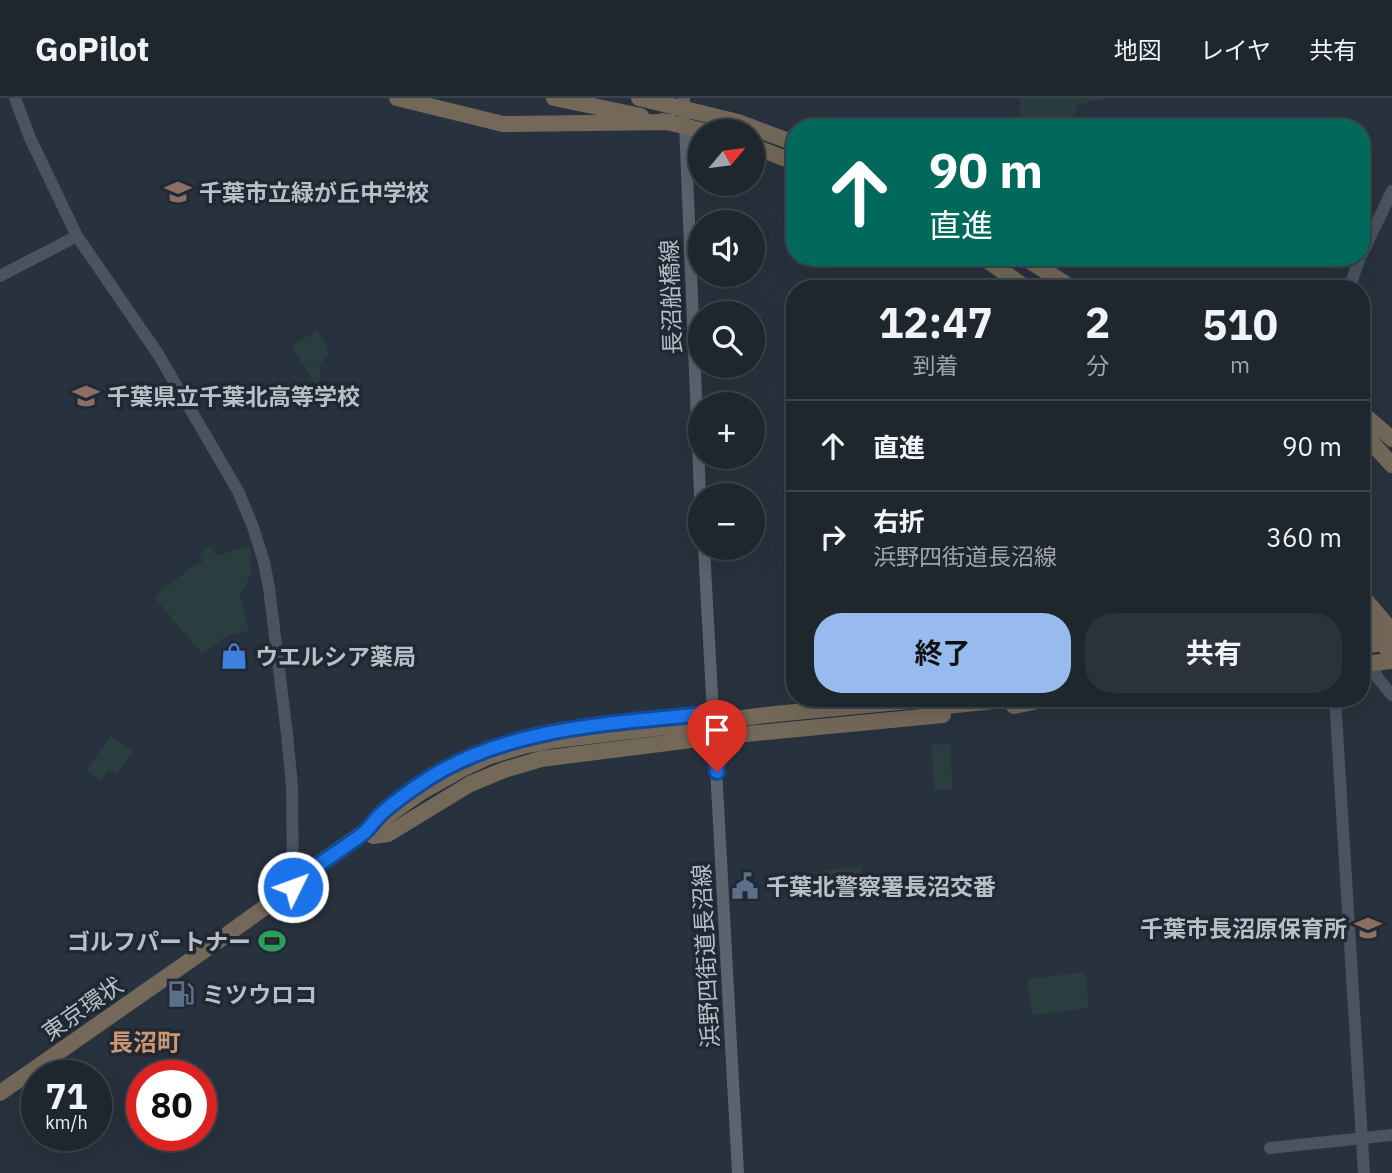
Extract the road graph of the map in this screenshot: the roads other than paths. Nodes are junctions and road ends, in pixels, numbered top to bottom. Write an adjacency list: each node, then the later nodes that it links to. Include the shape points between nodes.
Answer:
1 (15, 98): 13 (street)
2 (397, 98): 7 (highway, via 503,124)
3 (554, 98): 7 (highway)
4 (639, 98): 6 (highway)
5 (653, 98): 6 (highway)
6 (677, 101): 9 (highway); 28 (main road, 長沼船橋線, via 687,147)
7 (671, 122): 8 (highway)
8 (688, 127)
9 (786, 140)
10 (765, 151): 11 (highway)
11 (786, 159)
12 (1392, 191): 14 (street)
13 (77, 236): 19 (street); 52 (street, via 158,354 238,491 253,527 269,588 289,760)
14 (1370, 237)
15 (982, 266): 20 (highway)
16 (995, 266): 21 (highway)
17 (1024, 266): 22 (highway)
18 (1037, 266): 23 (highway)
19 (0, 276)
20 (1001, 280)
21 (1015, 280)
22 (1043, 280)
23 (1060, 280)
24 (1370, 418): 26 (highway)
25 (1370, 423): 26 (highway)
26 (1386, 441): 27 (highway)
27 (1392, 465)
28 (699, 483)
29 (705, 560): 48 (main road)
30 (1370, 601): 33 (highway)
31 (1370, 606): 33 (highway)
32 (1370, 629): 37 (highway)
33 (1390, 630): 34 (highway)
34 (1370, 641)
35 (1392, 642): 36 (highway)
36 (1370, 644)
37 (1392, 654): 38 (highway)
38 (1370, 660)
39 (1370, 661): 40 (highway)
40 (1392, 661)
41 (1370, 668): 42 (street)
42 (1392, 695)
43 (786, 706): 48 (highway)
44 (847, 707): 50 (highway, 東京環状, via 523,746 464,768)
45 (930, 707): 50 (highway, 東京環状, via 557,749 503,762)
46 (1005, 707): 49 (highway)
47 (1336, 707): 55 (street)
48 (713, 713): 49 (main road, 浜野四街道長沼線); 51 (highway, via 542,734 493,747 427,780 377,817)
49 (715, 737): 51 (highway, via 564,755 503,770 470,784 388,834); 57 (main road, 浜野四街道長沼線)
50 (426, 795): 51 (highway, 東京環状)
51 (371, 833): 52 (highway, 東京環状, via 309,870)
52 (293, 887): 53 (highway, 東京環状)
53 (0, 1093)
54 (1392, 1135): 55 (street)
55 (1361, 1138): 56 (street); 58 (street)
56 (1270, 1148)
57 (738, 1173)
58 (1364, 1173)

